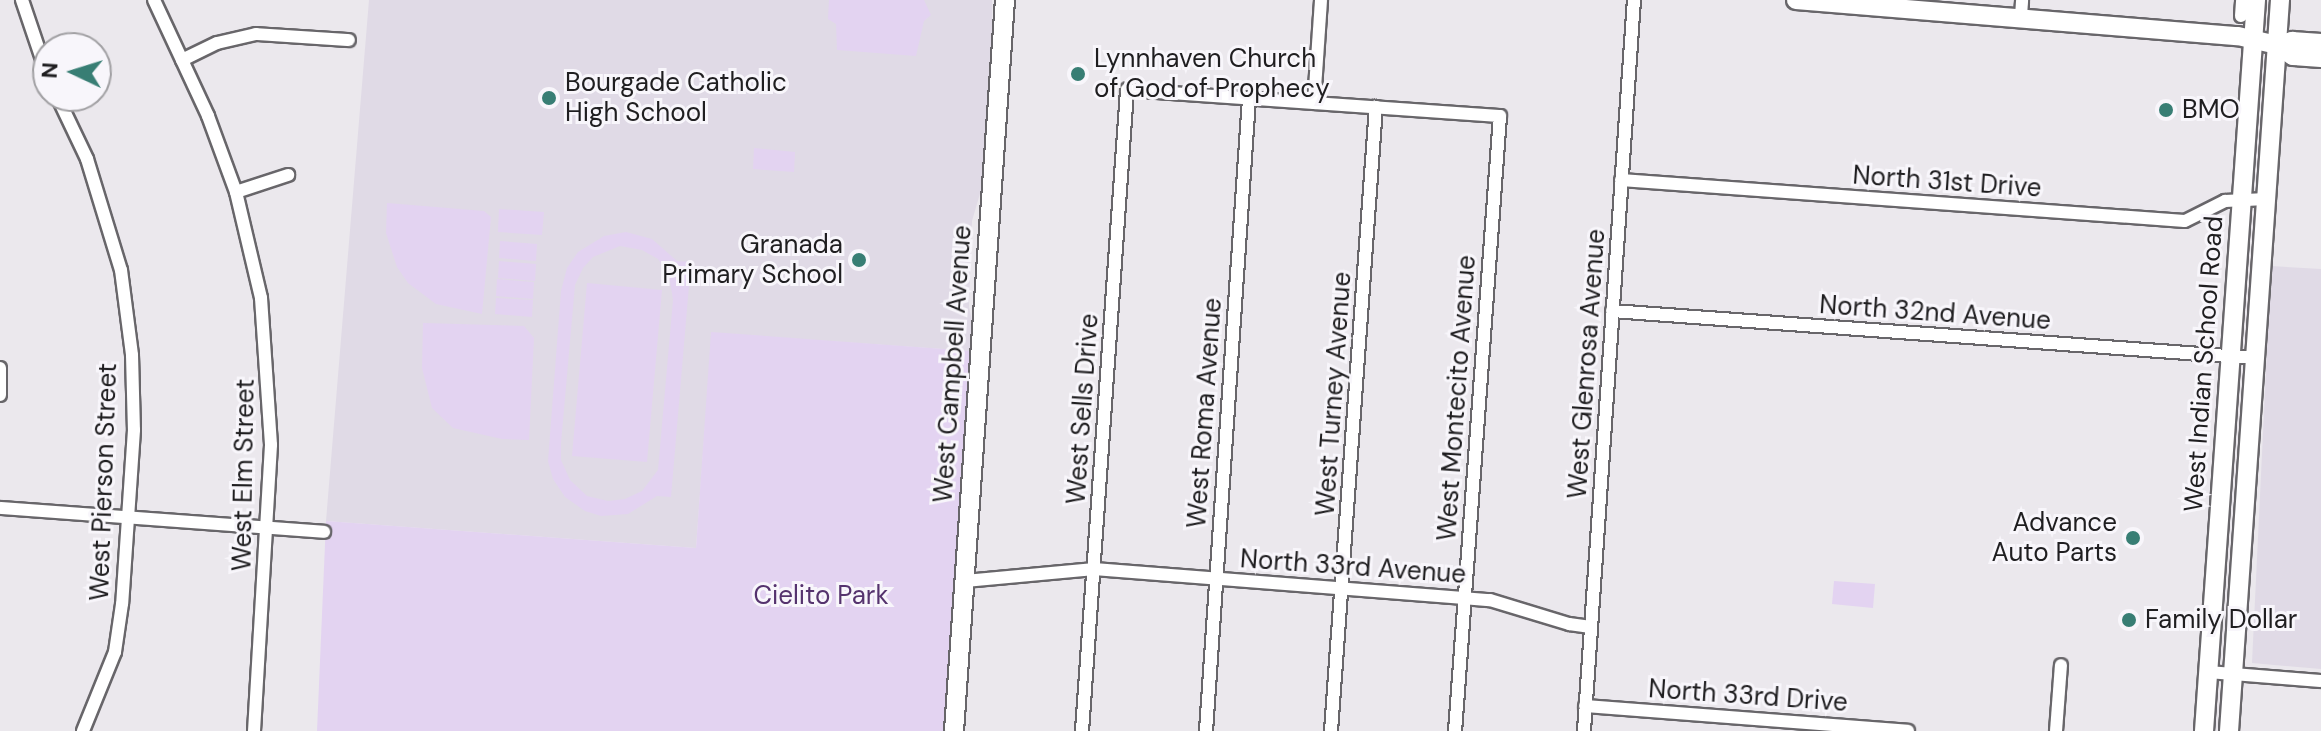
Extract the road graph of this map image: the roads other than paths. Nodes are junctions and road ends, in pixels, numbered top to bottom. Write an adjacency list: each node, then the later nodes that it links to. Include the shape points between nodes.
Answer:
1 (22, 0): 12 (street)
2 (154, 0): 18 (street, West Elm Street)
3 (1005, 0): 39 (main road, West Campbell Avenue)
4 (1321, 0): 20 (street)
5 (1634, 0): 24 (street, West Glenrosa Avenue)
6 (1796, 0): 10 (main road)
7 (2242, 0): 11 (street)
8 (2256, 0): 14 (main road, West Indian School Road)
9 (2280, 0): 16 (main road, West Indian School Road)
10 (2021, 8): 14 (main road)
11 (2241, 16)
12 (32, 37)
13 (349, 40): 18 (street, via 256,34 217,43)
14 (2253, 40): 16 (main road); 27 (main road, West Indian School Road)
15 (2321, 43): 16 (main road)
16 (2277, 45): 17 (main road, via 2293,56); 26 (main road, West Indian School Road)
17 (2321, 58)
18 (182, 60): 25 (street, West Elm Street)
19 (1249, 98): 20 (street); 37 (street, West Sells Drive, via 1127,90); 38 (street, West Roma Avenue)
20 (1314, 103): 21 (street)
21 (1376, 107): 40 (street, West Turney Avenue); 41 (street, West Montecito Avenue, via 1500,116)
22 (65, 112): 34 (street, West Pierson Street, via 87,159 121,270 132,355)
23 (288, 175): 25 (street)
24 (1621, 180): 27 (street, North 31st Drive, via 2185,221 2225,201); 28 (street, West Glenrosa Avenue)
25 (236, 192): 35 (street, West Elm Street, via 261,298 268,357 271,445)
26 (2266, 199): 27 (street, North 31st Drive); 30 (main road, West Indian School Road)
27 (2242, 200): 29 (main road, West Indian School Road)
28 (1612, 311): 29 (street, North 32nd Avenue); 42 (street, West Glenrosa Avenue)
29 (2231, 356): 30 (street, North 32nd Avenue); 44 (main road, West Indian School Road)
30 (2255, 358): 45 (main road, West Indian School Road)
31 (0, 368): 32 (street)
32 (0, 395)
33 (0, 508): 34 (street)
34 (129, 517): 35 (street); 48 (street, West Pierson Street, via 115,652)
35 (266, 528): 36 (street); 49 (street, West Elm Street)
36 (324, 532)
37 (1094, 569): 38 (street, North 33rd Avenue); 39 (street, North 33rd Avenue); 51 (street, West Sells Drive)
38 (1216, 579): 40 (street, North 33rd Avenue); 52 (street, West Roma Avenue)
39 (965, 581): 50 (main road, West Campbell Avenue)
40 (1342, 588): 41 (street, North 33rd Avenue); 53 (street, West Turney Avenue)
41 (1464, 598): 42 (street, North 33rd Avenue); 54 (street, West Montecito Avenue)
42 (1591, 627): 47 (street, West Glenrosa Avenue)
43 (2061, 665): 57 (street)
44 (2208, 672): 45 (street); 58 (main road, West Indian School Road)
45 (2233, 674): 46 (street); 59 (main road, West Indian School Road)
46 (2321, 681)
47 (1585, 706): 55 (street, West Glenrosa Avenue); 56 (street, North 33rd Drive)
48 (83, 731)
49 (254, 731)
50 (954, 731)
51 (1082, 731)
52 (1206, 731)
53 (1331, 731)
54 (1455, 731)
55 (1584, 731)
56 (1908, 731)
57 (2056, 731)
58 (2204, 731)
59 (2229, 731)

